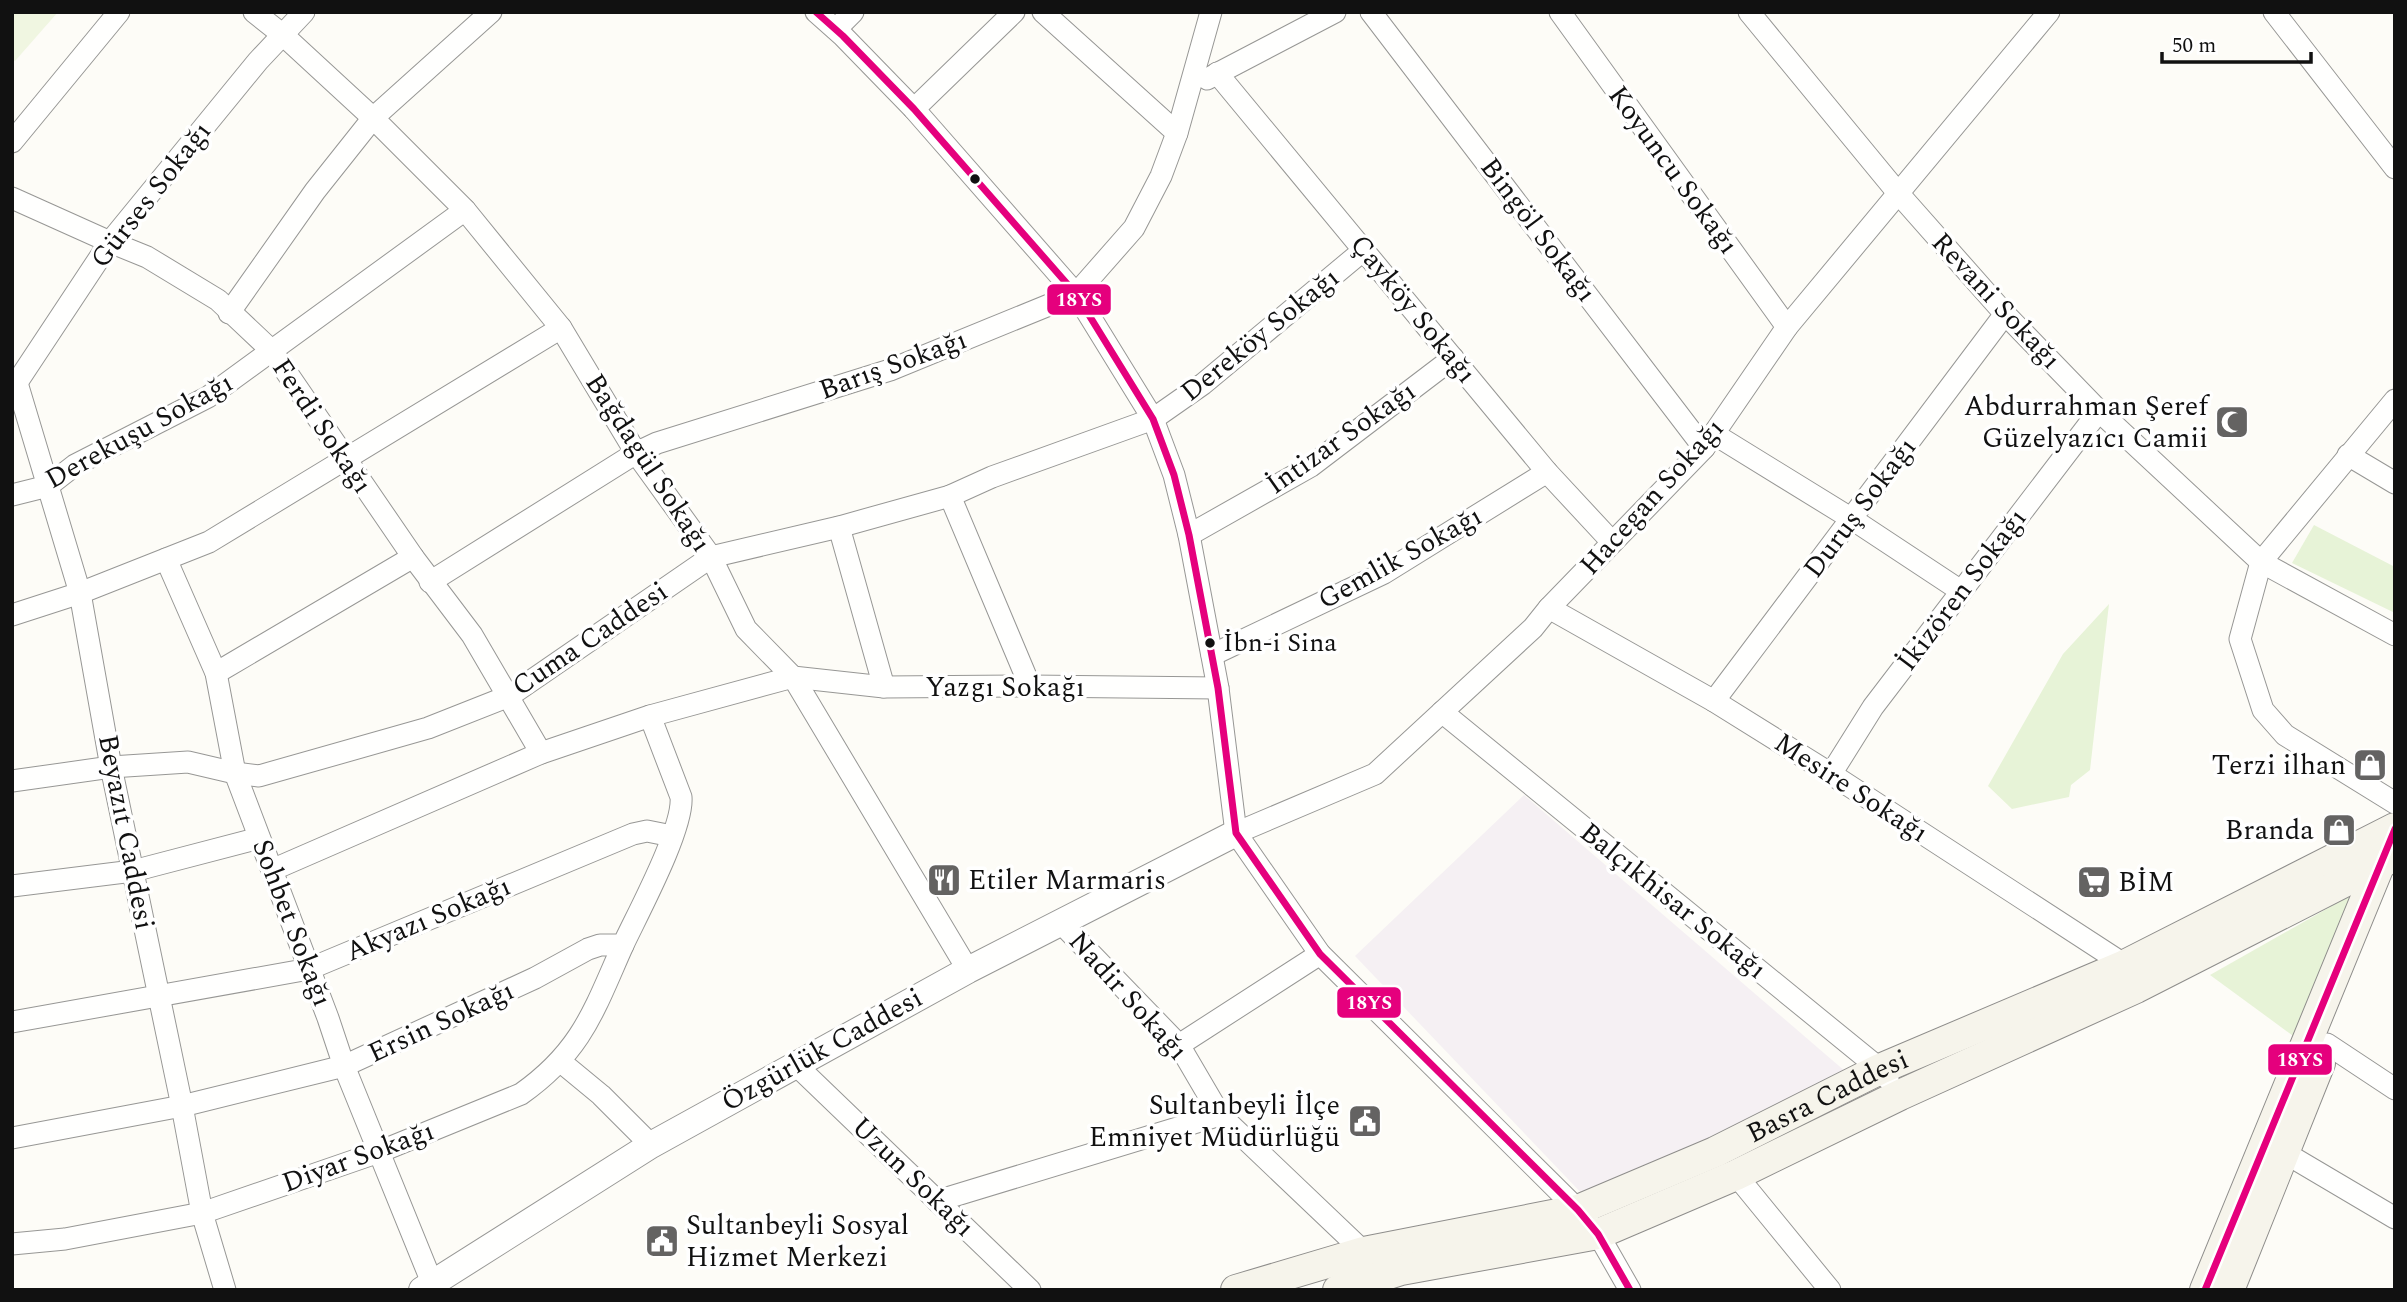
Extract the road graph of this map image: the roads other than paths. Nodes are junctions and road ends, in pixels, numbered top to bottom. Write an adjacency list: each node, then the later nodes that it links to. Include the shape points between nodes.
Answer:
1 (119, 12): 23 (street)
2 (254, 12): 17 (street, Bağdagül Sokağı)
3 (304, 12): 17 (street, Gürses Sokağı)
4 (491, 12): 21 (street)
5 (816, 12): 16 (street)
6 (853, 12): 16 (street)
7 (1014, 12): 20 (street)
8 (1043, 12): 22 (street)
9 (1211, 12): 19 (street, Barış Sokağı)
10 (1335, 12): 18 (street)
11 (1371, 12): 41 (street, Bingöl Sokağı)
12 (1560, 12): 33 (street, Koyuncu Sokağı)
13 (1749, 12): 25 (street, Revani Sokağı)
14 (2049, 12): 25 (street, Hacegan Sokağı)
15 (2274, 12): 24 (street)
16 (836, 29): 20 (street)
17 (283, 35): 21 (street, Bağdagül Sokağı); 28 (street, Gürses Sokağı)
18 (1217, 73): 19 (street); 29 (street, Çayköy Sokağı)
19 (1190, 88): 22 (street, Barış Sokağı)
20 (914, 109): 30 (street)
21 (373, 118): 27 (street, Bağdagül Sokağı); 31 (street)
22 (1177, 134): 30 (street, Barış Sokağı, via 1134,228)
23 (12, 142)
24 (2395, 168)
25 (1898, 193): 32 (street, Revani Sokağı); 33 (street, Hacegan Sokağı)
26 (12, 198): 28 (street, Ferdi Sokağı)
27 (465, 210): 34 (street, Bağdagül Sokağı); 35 (street, Derekuşu Sokağı)
28 (110, 242): 31 (street, Ferdi Sokağı, via 147,257 218,300); 37 (street, Gürses Sokağı)
29 (1365, 249): 36 (street, Çayköy Sokağı); 40 (street, Dereköy Sokağı, via 1203,384)
30 (1076, 295): 40 (street); 42 (street, Barış Sokağı, via 890,370)
31 (229, 313): 35 (street, Ferdi Sokağı)
32 (2005, 314): 39 (street, Revani Sokağı); 50 (street, Duruş Sokağı)
33 (1787, 327): 41 (street, Hacegan Sokağı)
34 (561, 328): 42 (street, Bağdagül Sokağı); 44 (street)
35 (272, 351): 44 (street, Ferdi Sokağı); 47 (street, Derekuşu Sokağı, via 208,397 75,465)
36 (1453, 358): 45 (street, Çayköy Sokağı); 52 (street, İntizar Sokağı, via 1311,466)
37 (14, 384): 47 (street, Beyazıt Caddesi)
38 (2395, 400): 43 (street)
39 (2099, 411): 57 (street, Revani Sokağı); 59 (street, İkizören Sokağı)
40 (1153, 419): 49 (street, Cuma Caddesi); 52 (street)
41 (1709, 441): 50 (street); 53 (street, Hacegan Sokağı)
42 (636, 453): 55 (street, Bağdagül Sokağı); 58 (street, Barış Sokağı)
43 (2348, 455): 46 (street); 57 (street)
44 (344, 459): 54 (street, Ferdi Sokağı); 56 (street, via 209,542)
45 (1547, 472): 53 (street, Çayköy Sokağı); 64 (street, Gemlik Sokağı, via 1384,573)
46 (2395, 483)
47 (48, 486): 48 (street, Derekuşu Sokağı); 60 (street, Beyazıt Caddesi)
48 (12, 495)
49 (950, 496): 51 (street, Cuma Caddesi); 67 (street)
50 (1852, 519): 59 (street); 71 (street, Duruş Sokağı)
51 (839, 527): 55 (street, Cuma Caddesi); 68 (street)
52 (1189, 535): 64 (street)
53 (1612, 542): 61 (street, Hacegan Sokağı)
54 (413, 557): 58 (street, Ferdi Sokağı); 65 (street)
55 (710, 557): 66 (street, Bağdagül Sokağı, via 746,629); 70 (street, Cuma Caddesi)
56 (166, 559): 60 (street); 65 (street, Sohbet Sokağı)
57 (2261, 562): 63 (street, Revani Sokağı); 79 (street, via 2240,639 2263,710 2285,734)
58 (430, 582): 70 (street, Ferdi Sokağı, via 472,635)
59 (1961, 591): 77 (street, İkizören Sokağı, via 1873,707)
60 (80, 593): 62 (street); 75 (street, Beyazıt Caddesi)
61 (1549, 608): 71 (street, Mesire Sokağı); 72 (street, Hacegan Sokağı)
62 (12, 615)
63 (2395, 635)
64 (1212, 655): 69 (street)
65 (216, 673): 76 (street, Sohbet Sokağı)
66 (793, 677): 68 (street, Yazgı Sokağı); 73 (street); 92 (street, Bağdagül Sokağı)
67 (1030, 686): 68 (street, Yazgı Sokağı); 69 (street, Yazgı Sokağı)
68 (884, 687)
69 (1218, 688): 81 (street)
70 (509, 696): 74 (street, Ferdi Sokağı); 76 (street, Cuma Caddesi, via 428,728 259,776)
71 (1714, 701): 77 (street, Mesire Sokağı)
72 (1442, 712): 81 (street, Hacegan Sokağı, via 1375,774); 101 (street, Balçıkhisar Sokağı)
73 (650, 716): 74 (street); 82 (street, via 681,797 680,817)
74 (541, 753): 85 (street)
75 (111, 768): 76 (street, Cuma Caddesi, via 188,762); 78 (street, Cuma Caddesi); 86 (street, Beyazıt Caddesi)
76 (235, 773): 83 (street, Sohbet Sokağı)
77 (1831, 774): 93 (street, Mesire Sokağı)
78 (12, 781)
79 (2395, 803)
80 (2395, 828): 84 (main road); 93 (main road, Basra Caddesi)
81 (1236, 833): 88 (street, Özgürlük Caddesi); 90 (street)
82 (672, 836): 89 (street); 91 (street, Akyazı Sokağı, via 647,831 632,834)
83 (259, 838): 85 (street, Sohbet Sokağı); 86 (street)
84 (2390, 867): 93 (main road, Basra Caddesi); 96 (main road); 125 (main road)
85 (272, 870): 91 (street, Sohbet Sokağı)
86 (133, 871): 87 (street); 94 (street, Beyazıt Caddesi)
87 (12, 886)
88 (1062, 924): 92 (street, Özgürlük Caddesi); 97 (street, Nadir Sokağı)
89 (623, 946): 98 (street, Diyar Sokağı, via 585,1029); 100 (street, Ersin Sokağı, via 588,949)
90 (1320, 954): 97 (street); 112 (street)
91 (309, 969): 94 (street, Akyazı Sokağı); 100 (street, Sohbet Sokağı)
92 (968, 970): 99 (street, Özgürlük Caddesi)
93 (2130, 977): 101 (main road, Basra Caddesi); 103 (main road, Basra Caddesi)
94 (159, 994): 95 (street, Akyazı Sokağı); 104 (street, Beyazıt Caddesi)
95 (12, 1022)
96 (2328, 1044): 102 (street); 109 (main road)
97 (1179, 1045): 105 (street, Nadir Sokağı)
98 (561, 1062): 107 (street); 108 (street, Diyar Sokağı, via 521,1094)
99 (795, 1064): 107 (street, Özgürlük Caddesi); 111 (street, Uzun Sokağı)
100 (344, 1066): 104 (street, Ersin Sokağı); 108 (street, Sohbet Sokağı)
101 (1880, 1069): 103 (street, Balçıkhisar Sokağı); 112 (main road, Basra Caddesi, via 1715,1152)
102 (2395, 1089)
103 (1900, 1095): 110 (main road, Basra Caddesi)
104 (182, 1106): 106 (street, Ersin Sokağı); 113 (street, Beyazıt Caddesi)
105 (1220, 1115): 111 (street); 117 (street, Nadir Sokağı)
106 (12, 1138)
107 (651, 1145): 118 (street, Özgürlük Caddesi)
108 (379, 1152): 113 (street, Diyar Sokağı); 118 (street, Sohbet Sokağı)
109 (2285, 1153): 114 (street); 126 (main road)
110 (1736, 1175): 115 (main road, Basra Caddesi); 124 (street)
111 (937, 1201): 120 (street, Uzun Sokağı)
112 (1578, 1210): 115 (street); 117 (main road, Basra Caddesi)
113 (202, 1213): 116 (street, Diyar Sokağı, via 65,1239); 119 (street, Beyazıt Caddesi)
114 (2395, 1219)
115 (1598, 1234): 122 (main road, Basra Caddesi, via 1401,1270); 123 (street)
116 (12, 1244)
117 (1364, 1252): 121 (main road, Basra Caddesi)
118 (430, 1288)
119 (225, 1290)
120 (1030, 1290)
121 (1236, 1290)
122 (1338, 1290)
123 (1630, 1290)
124 (1830, 1290)
125 (2205, 1290)
126 (2229, 1290)

